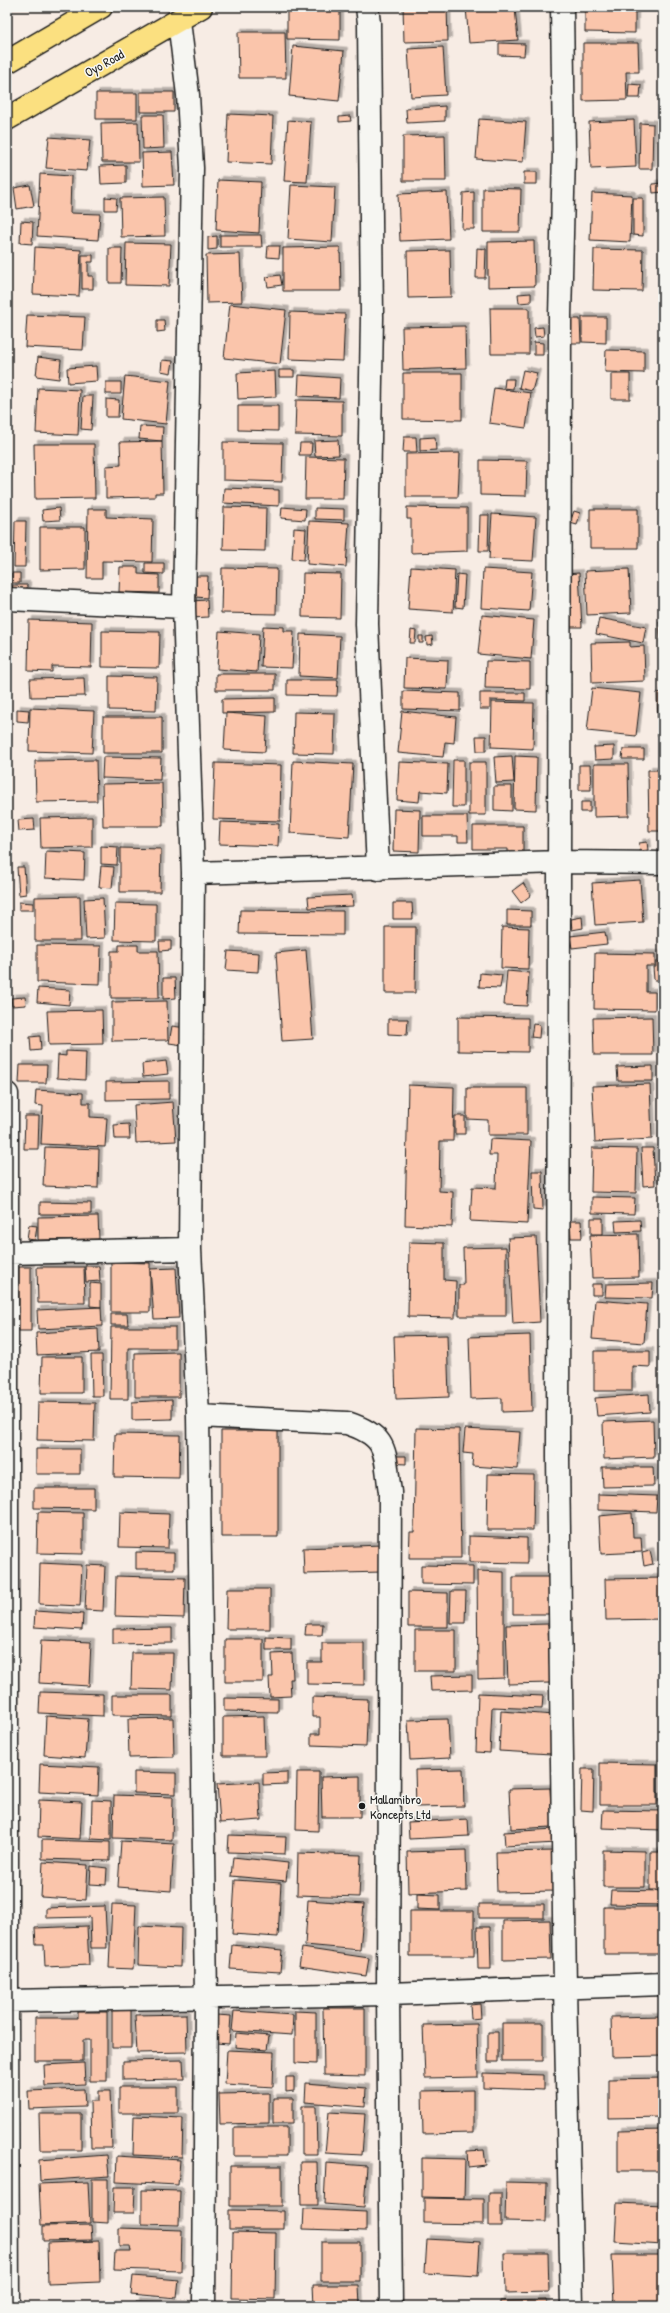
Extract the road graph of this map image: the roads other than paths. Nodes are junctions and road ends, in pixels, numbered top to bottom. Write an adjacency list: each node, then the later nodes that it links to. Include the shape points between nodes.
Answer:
1 (101, 7): 6 (main road)
2 (201, 7): 5 (main road, Oyo Road)
3 (368, 7): 12 (street, via 372,317 367,624)
4 (562, 7): 10 (street, via 564,152 560,317)
5 (179, 21): 7 (main road, Oyo Road); 9 (street, via 188,95 192,168)
6 (7, 62)
7 (7, 119)
8 (7, 599): 9 (street)
9 (184, 607): 13 (street)
10 (561, 862): 11 (street); 12 (street); 19 (street, via 558,1458)
11 (663, 863)
12 (378, 869): 13 (street)
13 (193, 873): 15 (street)
14 (7, 1094): 16 (street)
15 (190, 1249): 16 (street); 17 (street)
16 (8, 1253): 20 (street)
17 (198, 1416): 21 (street, via 346,1422 366,1429 383,1444 390,1492); 22 (street)
18 (663, 1984): 19 (street)
19 (565, 1988): 21 (street); 28 (street)
20 (7, 1993)
21 (388, 1994): 22 (street); 27 (street)
22 (206, 1998): 23 (street); 26 (street)
23 (7, 2001)
24 (7, 2007): 25 (street)
25 (8, 2306)
26 (204, 2306)
27 (391, 2306)
28 (572, 2306)

